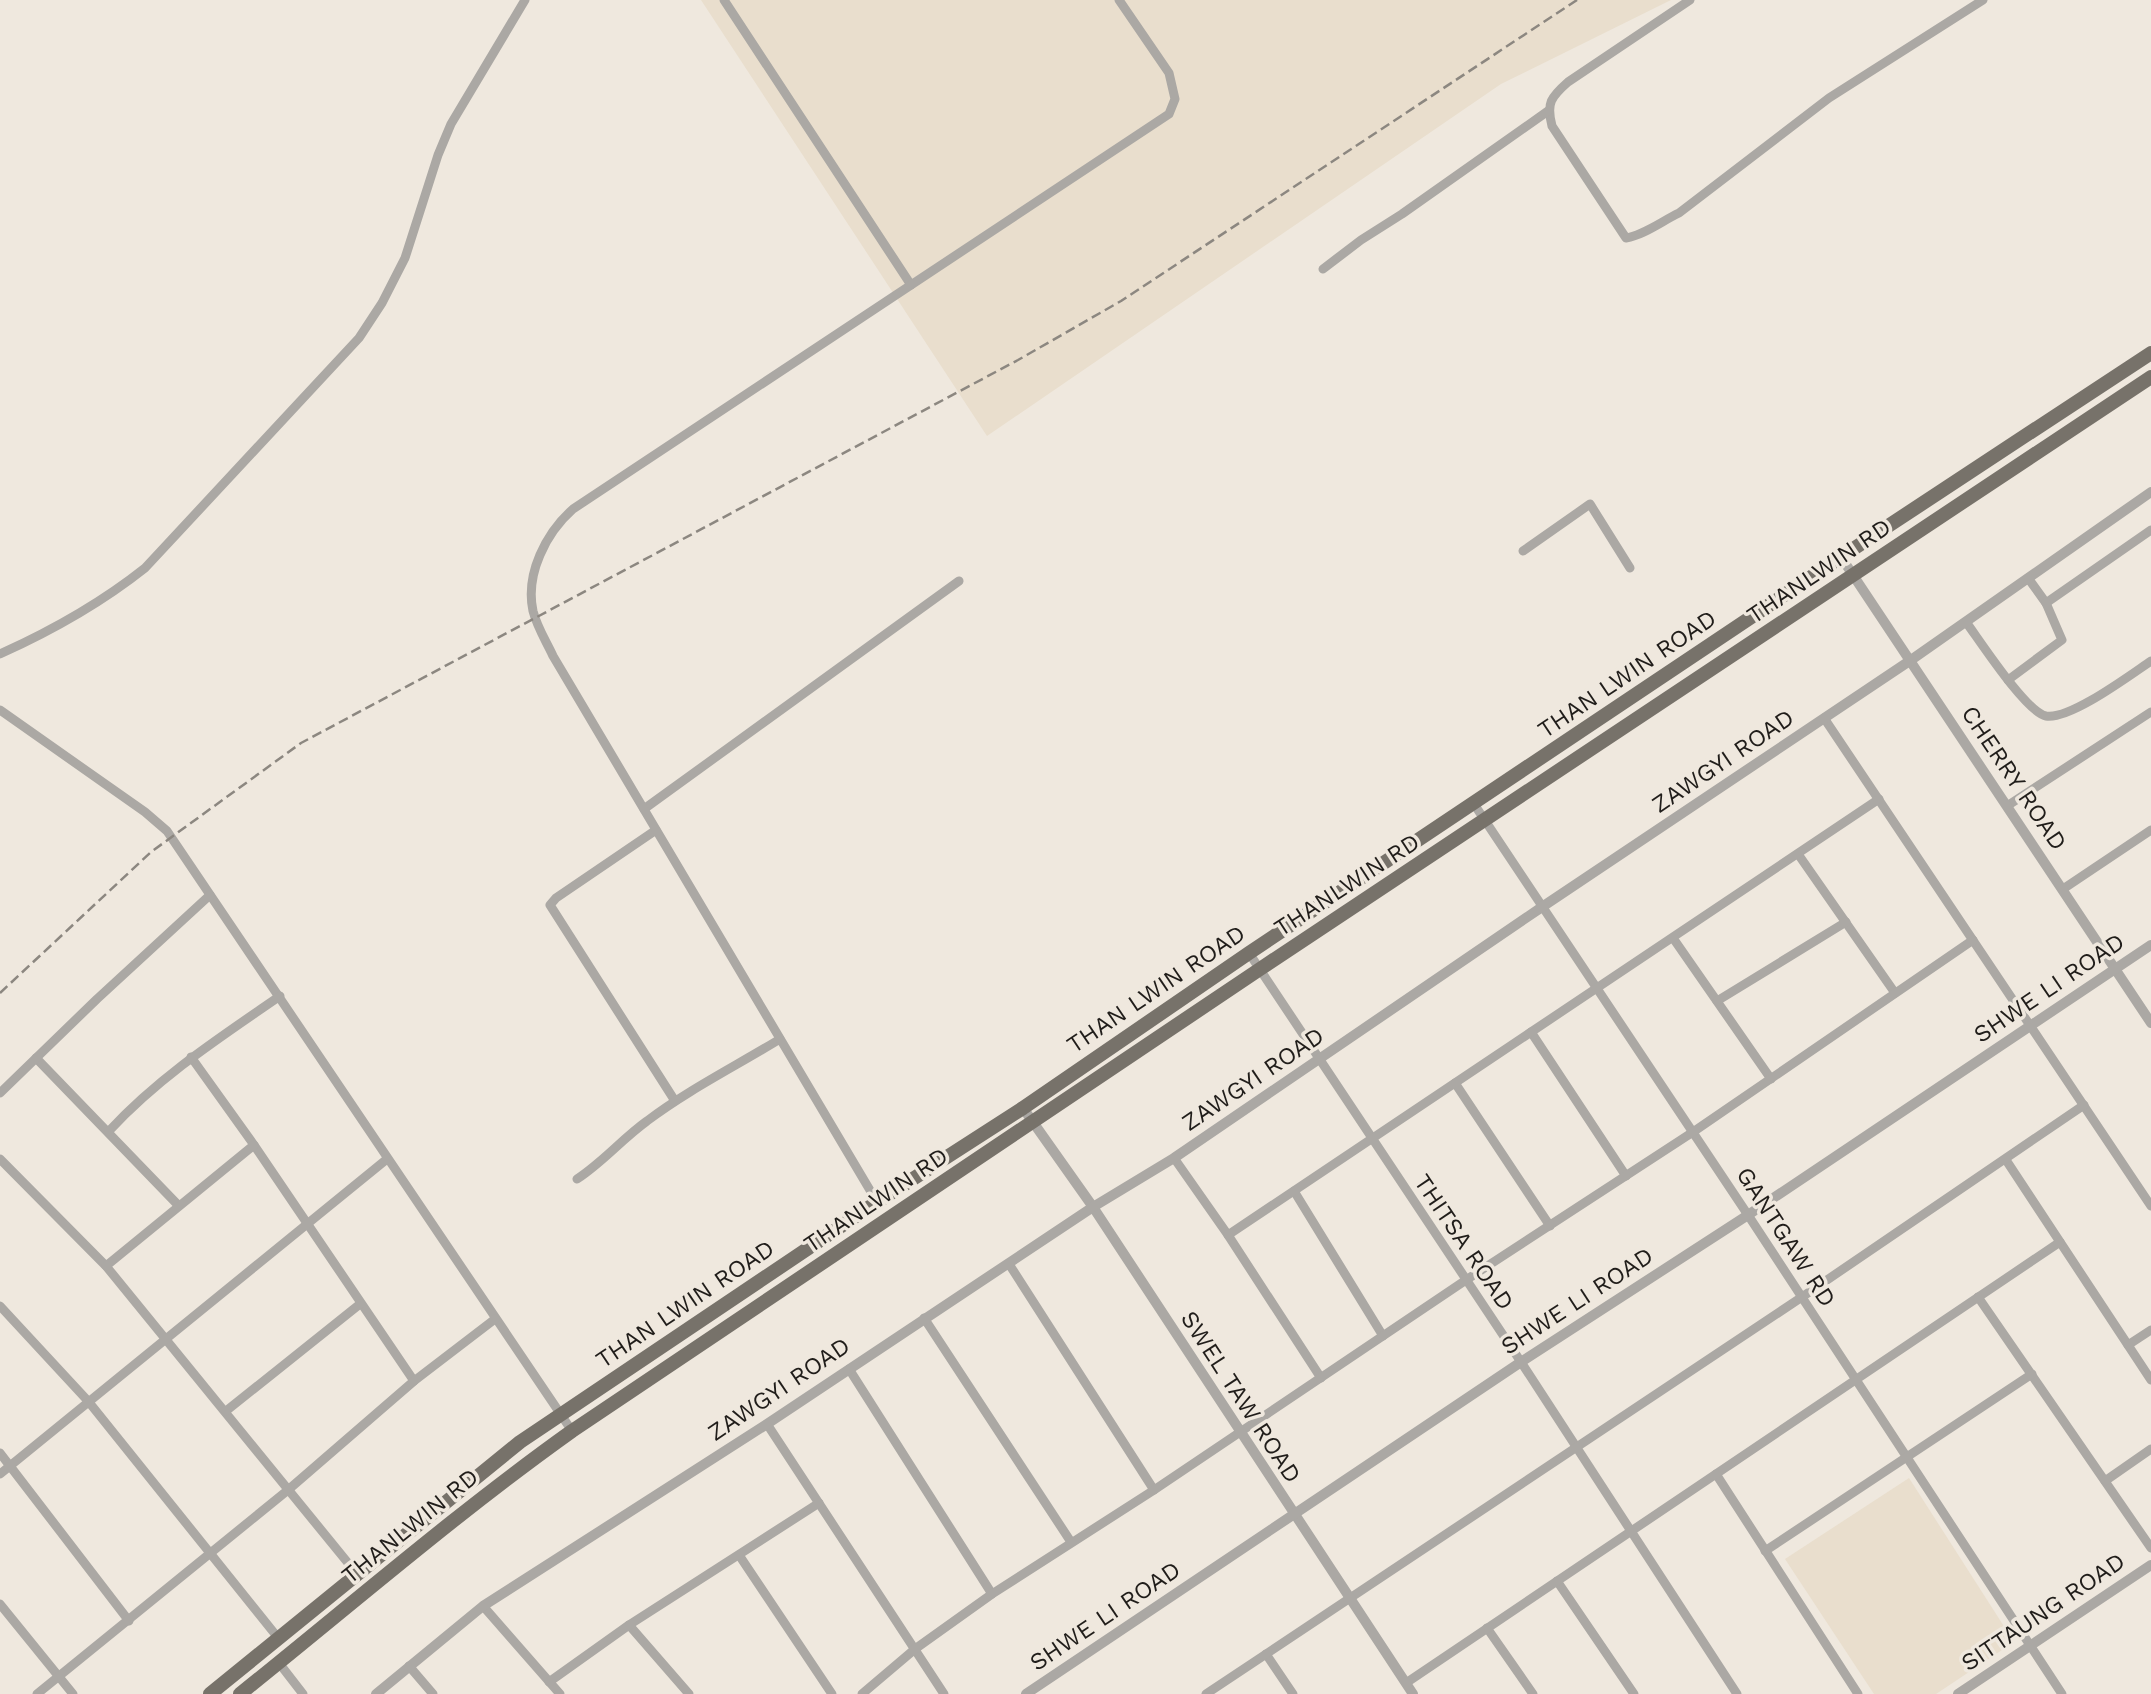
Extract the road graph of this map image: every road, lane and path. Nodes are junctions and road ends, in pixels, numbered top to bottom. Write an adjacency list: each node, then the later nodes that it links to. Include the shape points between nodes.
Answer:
1 (525, 0): 23 (street, via 452,124 405,258 359,338 145,568 86,610)
2 (724, 0): 8 (street)
3 (1119, 0): 8 (street, via 1169,73 1175,99 1169,114)
4 (1690, 0): 6 (street, via 1567,82 1553,94)
5 (1983, 0): 6 (street, via 1829,98 1679,213 1626,239 1552,126)
6 (1548, 111): 7 (street)
7 (1323, 269)
8 (911, 285): 35 (street, via 573,509 543,547 532,596 540,629)
9 (2151, 353): 11 (main road, THAN LWIN ROAD)
10 (2151, 377): 12 (main road, THANLWIN RD)
11 (2080, 400): 12 (main road); 16 (main road, THAN LWIN ROAD)
12 (2090, 418): 18 (main road, THANLWIN RD)
13 (2151, 492): 19 (street, ZAWGYI ROAD)
14 (2151, 530): 21 (street)
15 (1523, 551): 17 (street, via 1590,504)
16 (1841, 557): 18 (street, CHERRY ROAD); 27 (main road, THAN LWIN ROAD)
17 (1630, 568)
18 (1853, 575): 24 (street, CHERRY ROAD); 28 (main road, THANLWIN RD)
19 (2028, 578): 21 (street); 22 (street, ZAWGYI ROAD)
20 (959, 581): 35 (street)
21 (2046, 603): 26 (street, via 2062,640)
22 (1966, 622): 24 (street, ZAWGYI ROAD); 26 (street)
23 (0, 654)
24 (1910, 660): 31 (street, ZAWGYI ROAD); 34 (street, CHERRY ROAD)
25 (2151, 661): 26 (street, via 2087,702 2049,716 2038,713)
26 (2008, 680)
27 (1655, 682): 28 (main road); 33 (main road, THAN LWIN ROAD)
28 (1666, 700): 36 (main road, THANLWIN RD)
29 (0, 710): 41 (street, via 160,824)
30 (2151, 712): 34 (street)
31 (1824, 718): 32 (street); 42 (street, ZAWGYI ROAD)
32 (1879, 799): 39 (street); 45 (street)
33 (1474, 804): 36 (street, GANTGAW RD); 47 (main road, THAN LWIN ROAD)
34 (2007, 806): 40 (street, CHERRY ROAD)
35 (644, 809): 37 (street)
36 (1484, 821): 42 (street, GANTGAW RD); 49 (main road, THANLWIN RD)
37 (656, 830): 57 (street); 64 (street, via 550,905)
38 (2151, 831): 40 (street)
39 (1798, 854): 43 (street); 44 (street)
40 (2063, 890): 48 (street, CHERRY ROAD)
41 (210, 895): 52 (street); 59 (street)
42 (1542, 907): 50 (street, GANTGAW RD); 60 (street, ZAWGYI ROAD)
43 (1846, 922): 51 (street); 53 (street)
44 (1673, 937): 50 (street); 53 (street)
45 (1973, 940): 51 (street); 55 (street)
46 (2151, 945): 48 (street, SHWE LI ROAD)
47 (1250, 953): 49 (street, THITSA ROAD); 66 (main road, THAN LWIN ROAD)
48 (2115, 968): 54 (street, CHERRY ROAD); 55 (street, SHWE LI ROAD)
49 (1260, 969): 60 (street, THITSA ROAD); 67 (main road, THANLWIN RD)
50 (1597, 988): 56 (street); 69 (street, GANTGAW RD)
51 (1895, 993): 61 (street)
52 (280, 996): 58 (street); 74 (street)
53 (1717, 1001): 61 (street)
54 (2151, 1023)
55 (2030, 1025): 65 (street); 83 (street, SHWE LI ROAD)
56 (1531, 1032): 62 (street); 76 (street)
57 (780, 1039): 64 (street); 79 (street)
58 (191, 1057): 68 (street); 71 (street)
59 (36, 1058): 63 (street); 68 (street)
60 (1319, 1060): 70 (street, THITSA ROAD); 72 (street, ZAWGYI ROAD)
61 (1771, 1079): 69 (street)
62 (1455, 1083): 70 (street); 85 (street)
63 (0, 1093)
64 (675, 1101): 77 (street)
65 (2084, 1105): 75 (street); 81 (street)
66 (1023, 1108): 67 (street, SWEL TAW ROAD); 79 (main road, THAN LWIN ROAD)
67 (1033, 1123): 82 (street, SWEL TAW ROAD); 91 (main road, THANLWIN RD)
68 (109, 1131): 80 (street)
69 (1693, 1132): 76 (street); 83 (street, GANTGAW RD)
70 (1372, 1138): 78 (street); 92 (street, THITSA ROAD)
71 (254, 1145): 80 (street); 84 (street)
72 (1174, 1158): 82 (street, ZAWGYI ROAD); 86 (street)
73 (0, 1159): 90 (street)
74 (387, 1159): 84 (street); 98 (street)
75 (2006, 1160): 87 (street); 93 (street)
76 (1626, 1176): 85 (street)
77 (577, 1179)
78 (1294, 1191): 86 (street); 100 (street)
79 (877, 1202): 88 (main road, THAN LWIN ROAD)
80 (178, 1205): 90 (street)
81 (2151, 1206)
82 (1093, 1207): 89 (street, ZAWGYI ROAD); 115 (street, SWEL TAW ROAD)
83 (1748, 1214): 93 (street, GANTGAW RD); 103 (street, SHWE LI ROAD)
84 (306, 1224): 95 (street); 101 (street)
85 (1550, 1226): 92 (street)
86 (1228, 1234): 106 (street)
87 (2060, 1242): 94 (street); 102 (street)
88 (797, 1257): 91 (main road); 112 (main road, THAN LWIN ROAD)
89 (1009, 1264): 97 (street, ZAWGYI ROAD); 125 (street)
90 (106, 1266): 101 (street)
91 (807, 1273): 114 (main road, THANLWIN RD)
92 (1466, 1280): 100 (street); 103 (street, THITSA ROAD)
93 (1802, 1297): 107 (street, GANTGAW RD); 116 (street)
94 (1978, 1297): 105 (street); 107 (street)
95 (360, 1304): 109 (street); 111 (street)
96 (0, 1306): 110 (street)
97 (924, 1318): 104 (street, ZAWGYI ROAD); 129 (street)
98 (495, 1319): 109 (street); 112 (street)
99 (2151, 1330): 102 (street)
100 (1383, 1336): 106 (street)
101 (166, 1338): 110 (street); 111 (street)
102 (2128, 1345): 108 (street)
103 (1521, 1362): 116 (street, THITSA ROAD); 127 (street, SHWE LI ROAD)
104 (849, 1368): 113 (street, ZAWGYI ROAD); 137 (street)
105 (2032, 1374): 119 (street); 123 (street)
106 (1321, 1378): 115 (street)
107 (1856, 1379): 119 (street, GANTGAW RD); 122 (street)
108 (2151, 1380)
109 (414, 1381): 124 (street)
110 (88, 1401): 120 (street); 132 (street)
111 (226, 1411): 124 (street)
112 (561, 1415): 114 (street); 135 (main road, THAN LWIN ROAD, via 520,1442)
113 (767, 1424): 126 (street); 140 (street, ZAWGYI ROAD)
114 (572, 1430): 149 (main road, THANLWIN RD, via 443,1527)
115 (1239, 1433): 125 (street); 127 (street, SWEL TAW ROAD)
116 (1576, 1446): 128 (street, THITSA ROAD); 138 (street)
117 (2151, 1449): 123 (street)
118 (0, 1453): 120 (street)
119 (1907, 1458): 131 (street); 145 (street, GANTGAW RD)
120 (10, 1466): 121 (street); 141 (street)
121 (0, 1474)
122 (1716, 1474): 128 (street); 131 (street)
123 (2105, 1481): 130 (street)
124 (288, 1490): 132 (street); 135 (street)
125 (1154, 1490): 129 (street)
126 (819, 1503): 133 (street); 147 (street)
127 (1294, 1516): 138 (street, SWEL TAW ROAD); 166 (street, SHWE LI ROAD)
128 (1631, 1531): 136 (street); 172 (street, THITSA ROAD)
129 (1071, 1542): 137 (street)
130 (2151, 1548)
131 (1765, 1551): 173 (street)
132 (210, 1555): 141 (street); 144 (street)
133 (739, 1555): 142 (street); 163 (street)
134 (2151, 1565): 145 (street, SITTAUNG ROAD)
135 (357, 1574): 144 (main road, THAN LWIN ROAD)
136 (1557, 1581): 143 (street); 171 (street)
137 (992, 1594): 147 (street)
138 (1349, 1598): 148 (street); 153 (street, SWEL TAW ROAD)
139 (0, 1604): 151 (street)
140 (483, 1606): 150 (street, ZAWGYI ROAD); 152 (street)
141 (129, 1621): 151 (street)
142 (629, 1625): 152 (street); 162 (street)
143 (1487, 1628): 153 (street); 170 (street)
144 (279, 1639): 146 (main road, THAN LWIN ROAD)
145 (2030, 1646): 174 (street, SITTAUNG ROAD); 175 (street, GANTGAW RD)
146 (267, 1649): 149 (street); 156 (main road, THAN LWIN ROAD)
147 (915, 1649): 164 (street); 165 (street)
148 (1266, 1654): 167 (street); 168 (street)
149 (279, 1663): 157 (main road, THANLWIN RD); 158 (street)
150 (409, 1666): 159 (street, ZAWGYI ROAD); 160 (street)
151 (58, 1676): 154 (street); 155 (street)
152 (549, 1682): 161 (street)
153 (1406, 1683): 169 (street, SWEL TAW ROAD)
154 (37, 1694)
155 (74, 1694)
156 (210, 1694)
157 (240, 1694)
158 (303, 1694)
159 (376, 1694)
160 (433, 1694)
161 (560, 1694)
162 (689, 1694)
163 (832, 1694)
164 (862, 1694)
165 (944, 1694)
166 (1026, 1694)
167 (1206, 1694)
168 (1293, 1694)
169 (1413, 1694)
170 (1533, 1694)
171 (1634, 1694)
172 (1737, 1694)
173 (1858, 1694)
174 (1958, 1694)
175 (2062, 1694)

